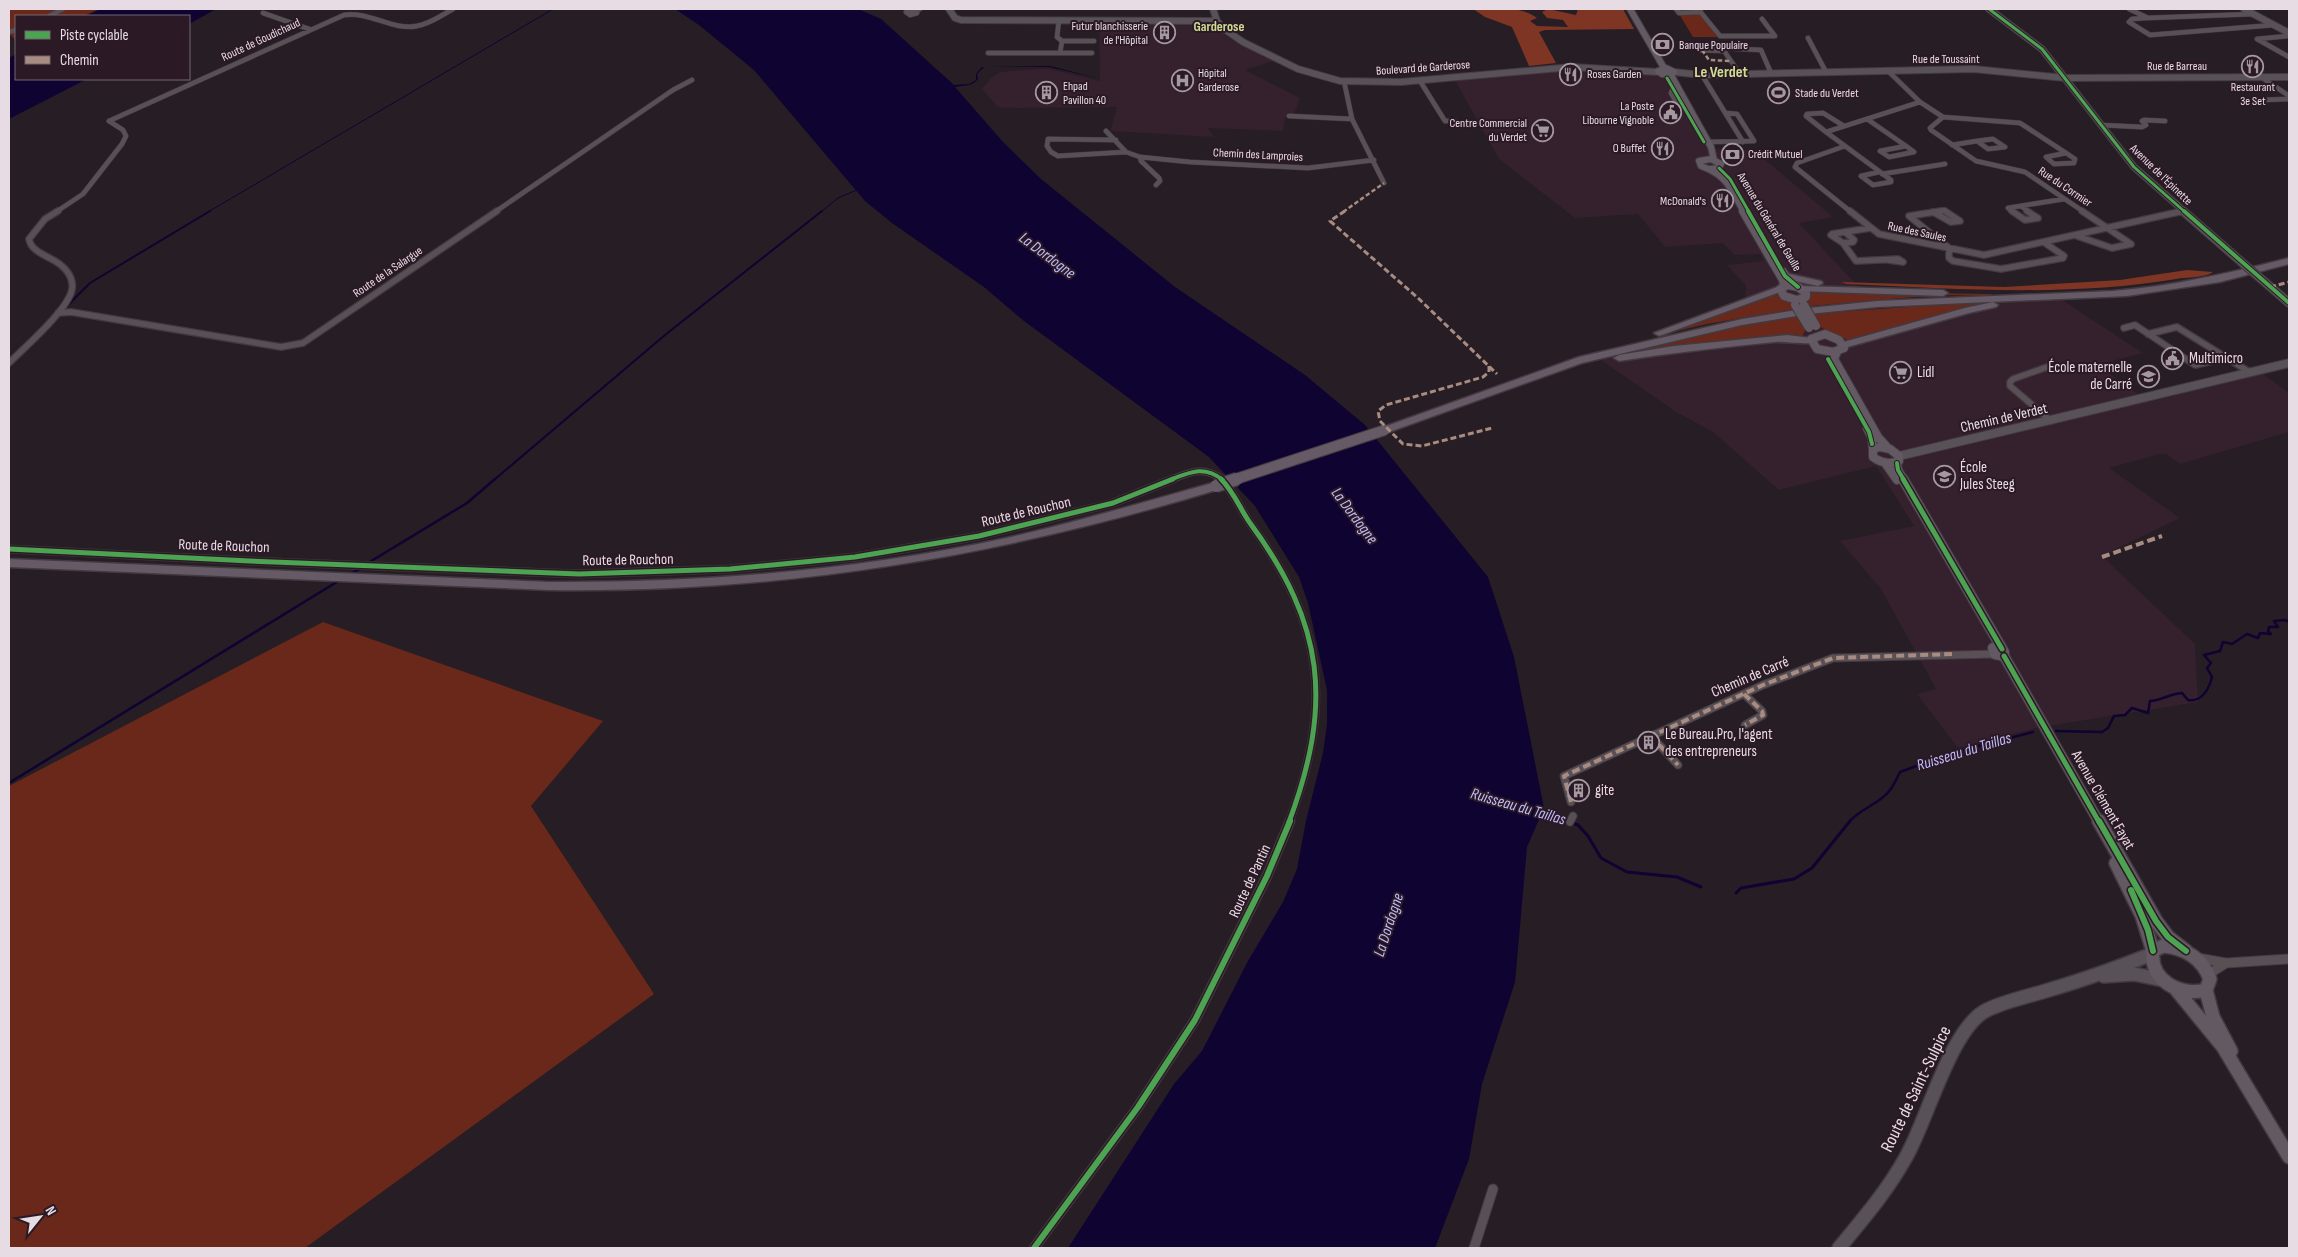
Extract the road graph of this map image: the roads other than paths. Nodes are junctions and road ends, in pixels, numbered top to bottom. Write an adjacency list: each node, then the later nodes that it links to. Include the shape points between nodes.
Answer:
1 (63, 9): 15 (street)
2 (453, 9): 21 (street, Route de Goudichaud, via 413,27 354,13)
3 (920, 9): 11 (street)
4 (949, 9): 18 (street, via 955,18 961,20)
5 (1213, 9): 19 (street, Boulevard de Garderose)
6 (1630, 9): 34 (main road, Avenue du Général de Gaulle)
7 (1676, 9): 12 (street, via 1678,12)
8 (1989, 9): 41 (street, Avenue de l'Épinette, via 2042,49)
9 (2129, 9): 16 (street)
10 (2244, 9): 14 (street)
11 (914, 10)
12 (1699, 11): 17 (street, via 1720,36 1775,36)
13 (263, 13): 21 (street)
14 (2254, 14): 16 (street); 20 (street)
15 (51, 15)
16 (2146, 18): 20 (street, via 2130,20 2150,35)
17 (1762, 19)
18 (1059, 20): 19 (street); 25 (street, via 1057,39)
19 (1217, 21): 43 (street, Boulevard de Garderose, via 1230,35 1271,57 1315,75)
20 (2274, 25): 22 (street)
21 (309, 29): 100 (street, Route de Goudichaud, via 108,121 124,131 126,136 122,144 83,194 45,219 29,239 31,247 64,268 72,279 71,294)
22 (2289, 34): 32 (street, via 2257,39)
23 (1808, 38): 35 (street)
24 (1094, 40): 25 (street)
25 (1062, 41): 30 (street)
26 (1758, 44): 28 (street)
27 (1723, 50): 27 (street, via 1697,47 1698,50); 28 (street); 37 (street)
28 (1761, 50): 36 (street)
29 (988, 53): 30 (street)
30 (1060, 53): 31 (street)
31 (1092, 53)
32 (2289, 58)
33 (1887, 70): 35 (street, Rue de Toussaint); 41 (street, Rue de Toussaint, via 1974,69); 48 (street)
34 (1666, 72): 38 (street, Rue de Toussaint); 44 (street, Boulevard de Garderose, via 1565,67); 45 (main road, Avenue du Général de Gaulle); 63 (main road, Avenue du Général de Gaulle)
35 (1826, 72): 36 (street, Rue de Toussaint)
36 (1771, 73): 37 (street, Rue de Toussaint)
37 (1740, 74): 38 (street, Rue de Toussaint)
38 (1702, 75): 50 (street)
39 (2261, 77): 40 (street, Rue de Barreau); 41 (street, Rue de Barreau); 46 (street)
40 (2289, 77)
41 (2065, 78): 57 (street, Avenue de l'Épinette)
42 (692, 80): 100 (street, Route de la Salargue, via 672,90 303,343 281,347 71,312)
43 (1344, 81): 44 (street, Boulevard de Garderose); 53 (street)
44 (1420, 81): 55 (street, via 1446,121)
45 (1673, 88): 49 (street, via 1671,93 1678,106); 71 (main road, Avenue du Général de Gaulle, via 1708,150)
46 (2289, 97): 47 (street)
47 (2262, 100)
48 (1920, 102): 52 (street); 54 (street)
49 (1676, 108)
50 (1726, 113): 64 (street); 64 (street, via 1737,114 1754,141)
51 (1289, 116): 53 (street)
52 (1943, 117): 65 (street, Rue du Cormier, via 1930,128); 69 (street, via 2016,122)
53 (1352, 119): 72 (street)
54 (1867, 119): 58 (street); 67 (street)
55 (1455, 121)
56 (2165, 121): 57 (street, via 2144,120 2146,125 2142,127)
57 (2100, 125): 82 (street, Avenue de l'Épinette, via 2134,167)
58 (1844, 126): 60 (street); 60 (street, via 1823,113 1807,114)
59 (1106, 131): 61 (street)
60 (1826, 132): 66 (street)
61 (1116, 140): 68 (street); 68 (street, via 1048,139 1047,146 1058,156)
62 (1976, 141): 62 (street, via 1988,149 2005,147 1993,139); 65 (street)
63 (1708, 142): 64 (street); 73 (main road, Avenue du Général de Gaulle)
64 (1743, 142)
65 (1952, 145): 80 (street, Rue du Cormier, via 1976,161 2025,172)
66 (1845, 146): 77 (street); 84 (street, Rue des Saules, via 1797,163 1795,167)
67 (1906, 146): 67 (street, via 1897,148 1880,150 1889,157 1914,152)
68 (1126, 152): 70 (street, Chemin des Lamproies)
69 (2066, 153): 69 (street, via 2046,156 2054,164 2074,163 2075,159)
70 (1140, 156): 72 (street, Chemin des Lamproies, via 1308,168); 79 (street, via 1160,181)
71 (1705, 159): 73 (main road); 76 (main road, Avenue du Général de Gaulle, via 1699,164)
72 (1374, 160): 78 (street)
73 (1714, 160): 75 (main road, Avenue du Général de Gaulle, via 1721,164)
74 (1945, 164): 77 (street)
75 (1719, 168): 76 (main road, Avenue du Général de Gaulle); 93 (main road, Avenue du Général de Gaulle, via 1730,179)
76 (1710, 169): 93 (main road, Avenue du Général de Gaulle, via 1726,180 1784,280)
77 (1880, 173): 77 (street, via 1892,182 1873,185 1861,176)
78 (1384, 183)
79 (1156, 185)
80 (2064, 198): 81 (street); 85 (street, Rue du Cormier)
81 (2021, 206): 81 (street, via 2008,208 2025,220 2038,218)
82 (2184, 211): 85 (street, Rue des Saules); 99 (street, Avenue de l'Épinette, bridge)
83 (1933, 212): 83 (street, via 1951,222 1960,221 1948,211); 90 (street, via 1909,216)
84 (1870, 228): 86 (street); 90 (street, Rue des Saules, via 1885,236)
85 (2108, 228): 87 (street, Rue des Saules); 87 (street, via 2131,244 2112,248)
86 (1845, 232): 88 (street, via 1854,240); 88 (street, via 1831,235)
87 (2077, 236): 89 (street, Rue des Saules)
88 (1843, 243): 91 (street, via 1856,261)
89 (2045, 243): 90 (street, Rue des Saules, via 1986,255); 90 (street, via 2063,258 2001,269 1953,261 1948,258)
90 (1949, 248)
91 (1889, 260)
92 (2289, 261): 96 (highway, via 2180,287)
93 (1783, 284): 94 (main road, Avenue du Général de Gaulle); 95 (highway); 98 (main road, Avenue du Général de Gaulle, via 1784,296); 109 (highway)
94 (1799, 288): 95 (highway); 98 (main road, Avenue du Général de Gaulle, via 1806,295)
95 (1875, 290): 97 (highway)
96 (2112, 294): 97 (highway); 106 (highway, via 1968,310)
97 (2048, 297): 109 (highway, via 1918,301 1783,315 1714,327)
98 (1798, 302): 101 (main road, Avenue du Général de Gaulle, bridge)
99 (2289, 304)
100 (58, 313): 110 (street)
101 (1813, 327): 103 (main road, Avenue du Général de Gaulle); 105 (main road, Avenue du Général de Gaulle)
102 (2124, 328): 104 (street, via 2135,325)
103 (1824, 334): 105 (main road); 106 (main road, Avenue du Général de Gaulle, via 1839,339)
104 (2148, 334): 108 (street, via 2177,327); 108 (street, via 2195,365)
105 (1812, 339): 107 (main road, Avenue du Général de Gaulle, via 1815,347); 114 (highway, via 1787,338 1621,357)
106 (1840, 349): 107 (main road); 116 (main road, via 1834,359)
107 (1823, 351): 117 (main road, Avenue du Général de Gaulle, via 1869,432)
108 (2225, 358): 113 (street)
109 (1577, 361): 114 (highway)
110 (9, 363)
111 (2289, 363): 113 (street, Chemin de Verdet)
112 (2050, 366): 115 (street, via 2041,372 2013,378 2010,386)
113 (2252, 374): 115 (street, Chemin de Verdet)
114 (1465, 401): 122 (highway, bridge, via 1151,507 1038,536 870,566 756,579 657,585 518,586)
115 (2051, 421): 118 (street, Chemin de Verdet)
116 (1887, 448): 117 (main road, via 1879,446); 118 (main road)
117 (1872, 449): 119 (main road, Avenue du Général de Gaulle, via 1873,457)
118 (1898, 459): 119 (main road); 123 (main road, Avenue Clément Fayat, via 1898,470)
119 (1885, 463): 123 (main road, Avenue Clément Fayat)
120 (1229, 488): 121 (street, Route de Rouchon, via 1219,477 1196,470 1167,484 1101,507 1011,529 878,552 660,573 372,566); 140 (street, Route de Pantin, via 1288,580 1309,636 1317,691 1304,775 1294,813 1270,872 1195,1021)
121 (9, 550)
122 (9, 563)
123 (1996, 652): 124 (street, Chemin de Carré, via 1833,658); 129 (main road, Avenue Clément Fayat, via 2132,892 2148,930); 130 (main road, Avenue Clément Fayat, via 2156,921 2168,937)
124 (1744, 694): 125 (street, via 1763,714); 126 (street, Chemin de Carré)
125 (1745, 725)
126 (1651, 736): 127 (street); 128 (street, Chemin de Carré, via 1564,776)
127 (1678, 766)
128 (1571, 802)
129 (2152, 952): 130 (main road, via 2170,946); 134 (street); 135 (main road, Avenue Clément Fayat, via 2153,966)
130 (2191, 954): 132 (street); 133 (main road, Avenue Clément Fayat)
131 (2289, 959): 132 (street)
132 (2226, 963): 133 (street)
133 (2208, 974): 136 (main road)
134 (2086, 979): 135 (street, via 2128,972 2148,974); 142 (street, Route de Saint-Sulpice, via 1986,1010 1967,1027 1906,1157)
135 (2169, 984): 136 (main road, via 2192,993); 137 (main road, Avenue Clément Fayat, via 2196,1011)
136 (2206, 990): 137 (main road, via 2213,1016)
137 (2244, 1078): 138 (main road)
138 (2289, 1157)
139 (1493, 1189): 141 (street)
140 (1034, 1248)
141 (1474, 1248)
142 (1839, 1248)

